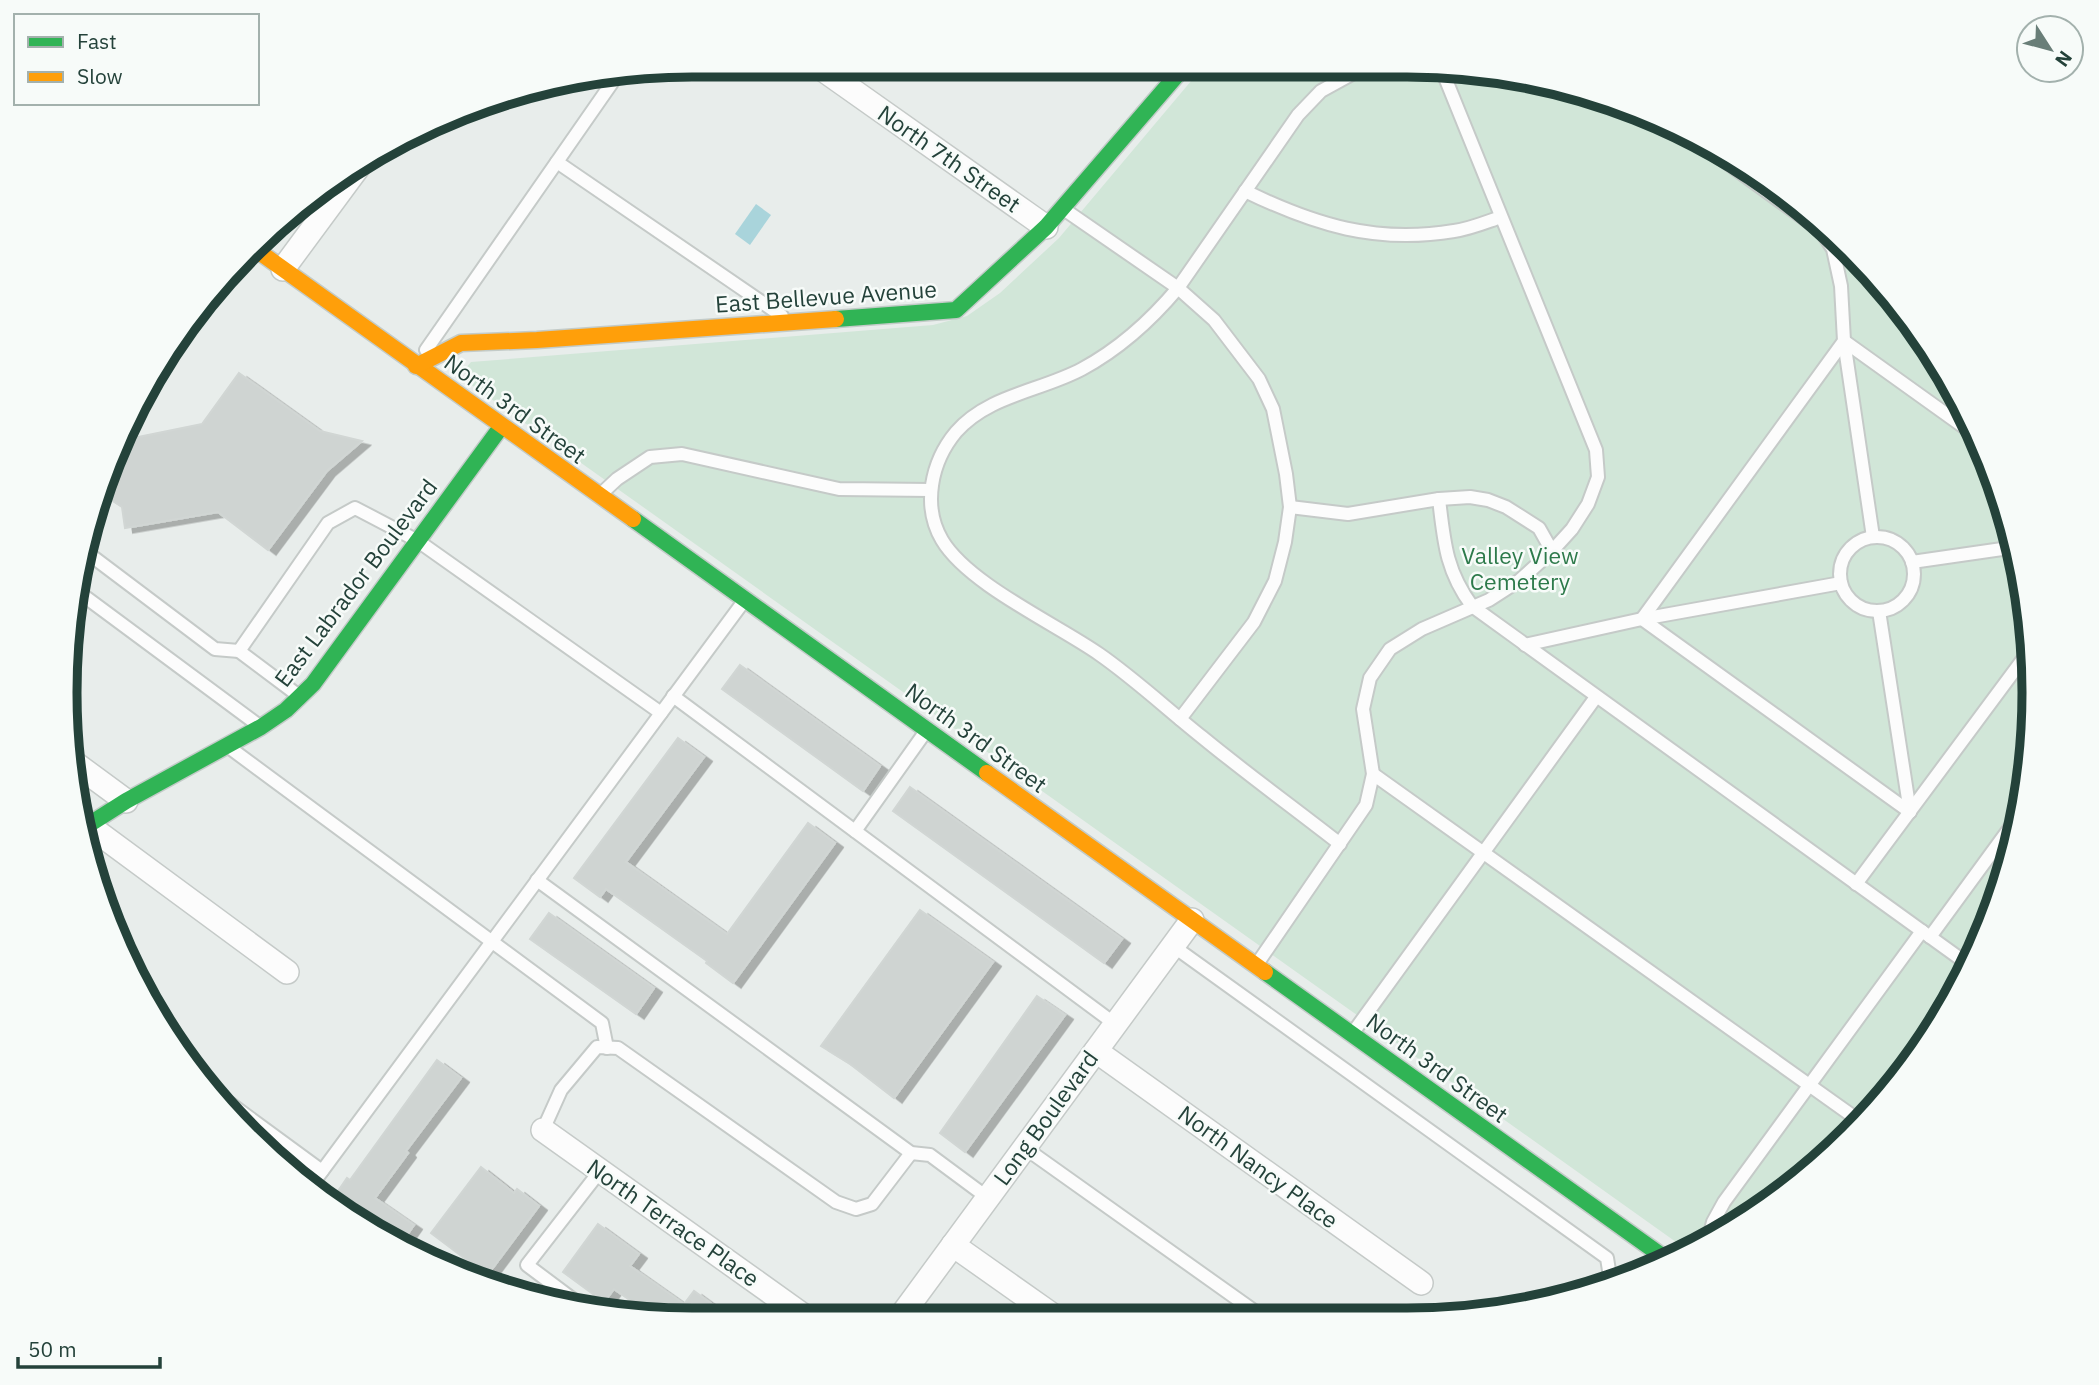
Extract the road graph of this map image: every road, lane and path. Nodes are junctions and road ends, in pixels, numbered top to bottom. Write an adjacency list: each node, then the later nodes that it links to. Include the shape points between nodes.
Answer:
1 (834, 77): 11 (street, North 7th Street)
2 (1175, 77): 9 (main road, East Bellevue Avenue)
3 (1346, 77): 8 (lane, via 1321,91 1298,115)
4 (1445, 78): 10 (lane)
5 (613, 82): 6 (lane)
6 (557, 162): 16 (lane); 18 (lane)
7 (345, 185): 14 (street)
8 (1245, 191): 10 (lane, via 1284,211 1353,231 1421,235 1457,231); 15 (lane)
9 (1063, 208): 11 (main road, East Bellevue Avenue); 15 (lane)
10 (1501, 217): 28 (lane, via 1595,450 1598,477 1588,505)
11 (1046, 227): 16 (main road, East Bellevue Avenue, via 956,310)
12 (1832, 248): 17 (lane, via 1841,286)
13 (261, 253): 14 (main road, North 3rd Street)
14 (283, 269): 18 (main road, North 3rd Street)
15 (1178, 288): 21 (lane, via 1158,312 1082,369 979,411 943,450); 24 (lane, via 1214,320 1259,379 1273,409)
16 (791, 322): 18 (main road, East Bellevue Avenue, via 461,344)
17 (1844, 341): 19 (lane); 25 (lane); 36 (lane)
18 (416, 366): 20 (main road, North 3rd Street)
19 (1961, 424)
20 (501, 427): 22 (main road, North 3rd Street); 26 (main road, East Labrador Boulevard)
21 (931, 490): 22 (lane, via 839,489 682,454 650,457); 44 (lane, via 933,520 960,564 1101,655)
22 (598, 496): 33 (main road, North 3rd Street)
23 (1440, 499): 24 (lane, via 1348,514); 28 (lane, via 1470,497 1506,507 1539,528); 34 (lane, via 1448,564)
24 (1290, 507): 44 (lane, via 1275,580 1254,622)
25 (1873, 537): 30 (lane, via 1899,544); 31 (lane, via 1849,550)
26 (418, 541): 38 (lane, via 355,508 328,523); 41 (main road, East Labrador Boulevard); 43 (lane)
27 (2005, 549): 30 (lane)
28 (1552, 551): 34 (lane, via 1520,580)
29 (93, 557): 38 (lane, via 215,649)
30 (1912, 562): 35 (lane, via 1908,594 1900,603)
31 (1841, 583): 35 (lane, via 1855,604); 36 (lane)
32 (85, 596): 45 (lane)
33 (744, 600): 40 (lane); 46 (main road, North 3rd Street)
34 (1472, 606): 37 (lane); 49 (lane, via 1390,649 1370,678 1363,709)
35 (1879, 611): 51 (lane)
36 (1642, 620): 37 (lane); 51 (lane)
37 (1525, 645): 42 (lane)
38 (239, 651): 41 (lane)
39 (2021, 662): 51 (lane)
40 (674, 696): 43 (lane); 53 (lane)
41 (299, 697): 45 (main road, East Labrador Boulevard)
42 (1596, 697): 57 (lane); 59 (lane)
43 (661, 713): 58 (lane)
44 (1180, 719): 56 (lane)
45 (261, 727): 47 (main road, East Labrador Boulevard)
46 (926, 731): 53 (lane); 60 (main road, North 3rd Street)
47 (227, 746): 50 (main road, East Labrador Boulevard); 62 (lane)
48 (82, 768): 50 (street)
49 (1373, 774): 56 (lane, via 1366,805); 57 (lane)
50 (126, 801): 52 (main road, East Labrador Boulevard)
51 (1910, 812): 59 (lane)
52 (91, 823)
53 (855, 831): 67 (lane)
54 (94, 833): 66 (street)
55 (2003, 841): 61 (lane)
56 (1340, 844): 65 (lane)
57 (1482, 852): 68 (lane); 71 (lane)
58 (537, 880): 62 (lane); 76 (lane)
59 (1856, 884): 61 (lane)
60 (1192, 920): 63 (street, Long Boulevard); 65 (main road, North 3rd Street)
61 (1926, 934): 64 (lane); 71 (lane)
62 (491, 943): 69 (lane, via 602,1023); 77 (lane)
63 (1173, 946): 67 (street, Long Boulevard); 84 (lane, via 1606,1258)
64 (1961, 960)
65 (1256, 966): 68 (main road, North 3rd Street)
66 (287, 972)
67 (1115, 1024): 70 (street, Long Boulevard)
68 (1352, 1035): 83 (main road, North 3rd Street)
69 (607, 1048): 74 (lane, via 597,1047 561,1090); 76 (lane, via 618,1048 836,1202 856,1209 872,1204)
70 (1096, 1051): 75 (street, Long Boulevard); 85 (street, North Nancy Place)
71 (1809, 1086): 73 (lane); 81 (lane, via 1724,1202)
72 (245, 1114): 77 (lane)
73 (1853, 1116)
74 (542, 1130): 78 (street, North Terrace Place)
75 (1024, 1148): 80 (street, Long Boulevard); 90 (lane)
76 (911, 1153): 80 (lane, via 930,1155)
77 (322, 1171): 79 (lane)
78 (600, 1171): 86 (lane, via 527,1265); 87 (street, North Terrace Place)
79 (316, 1179)
80 (988, 1198): 82 (street, Long Boulevard)
81 (1712, 1227)
82 (953, 1245): 88 (street, Long Boulevard); 89 (street)
83 (1659, 1254)
84 (1609, 1273)
85 (1421, 1283)
86 (567, 1295)
87 (774, 1307)
88 (907, 1308)
89 (1042, 1308)
90 (1250, 1308)

